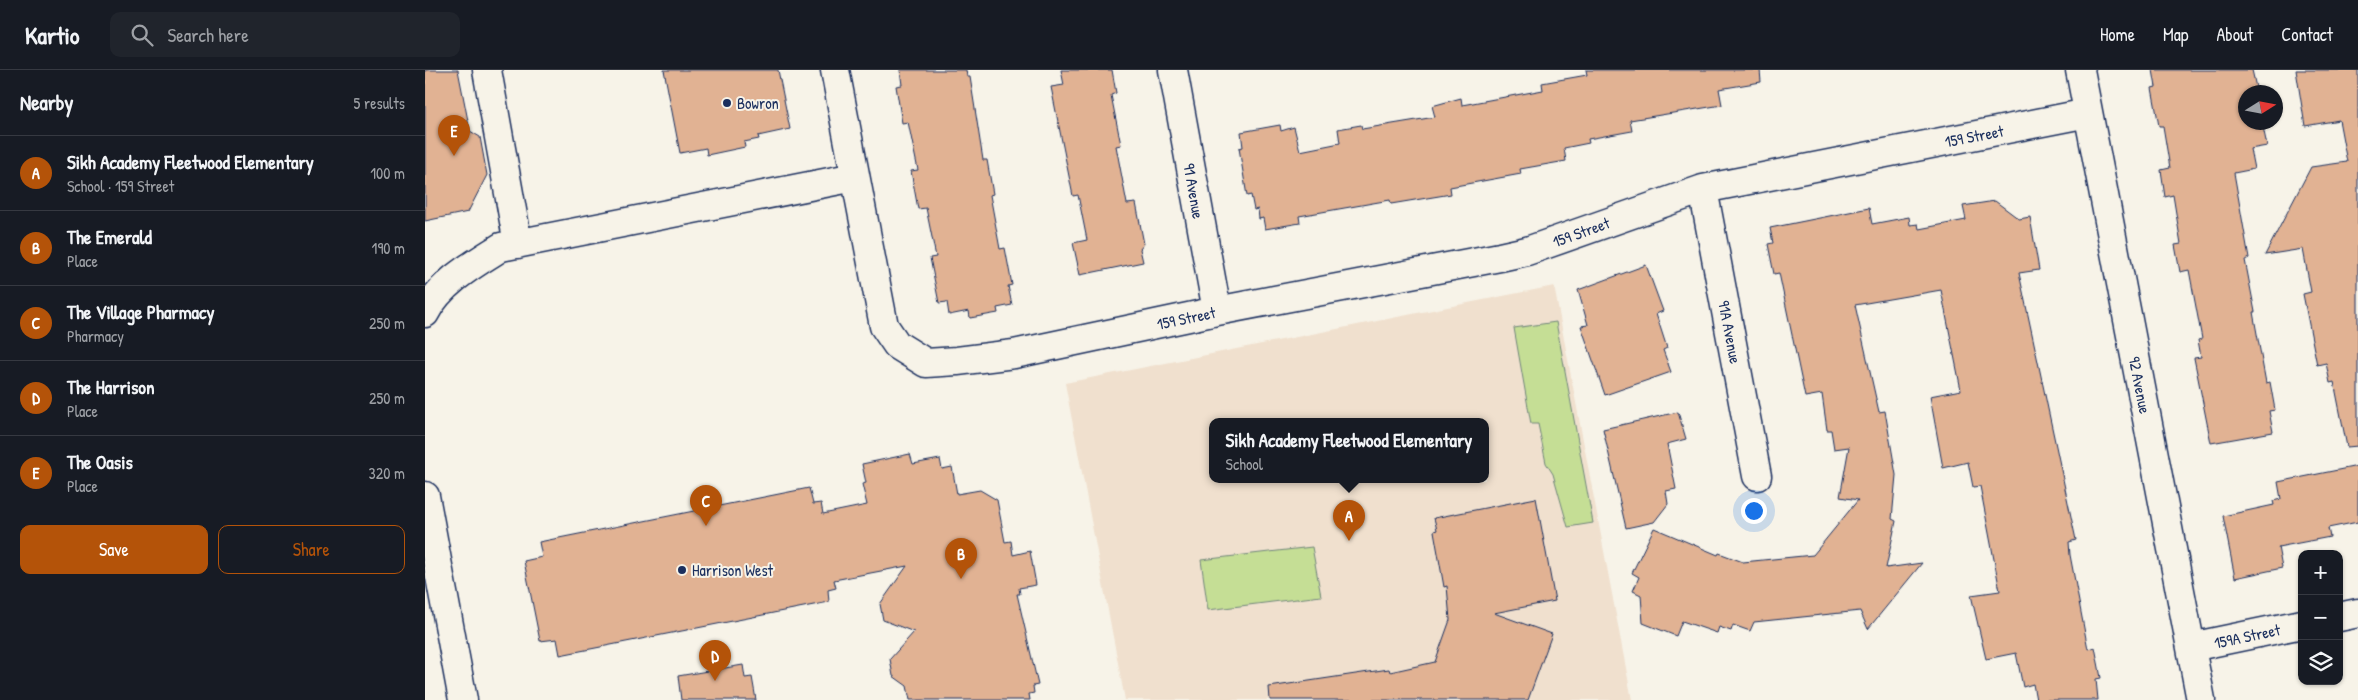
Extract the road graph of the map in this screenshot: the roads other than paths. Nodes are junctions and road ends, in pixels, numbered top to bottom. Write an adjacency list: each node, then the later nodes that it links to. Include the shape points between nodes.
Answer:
1 (487, 70): 8 (street)
2 (835, 70): 6 (street, 159 Street)
3 (1173, 70): 9 (street, 91 Avenue)
4 (2080, 70): 5 (street, 92 Avenue)
5 (2088, 113): 7 (street, 159 Street); 16 (street, 92 Avenue)
6 (855, 177): 8 (street); 9 (street, 159 Street, via 884,326 897,345 925,362 1014,354)
7 (1703, 188): 9 (street, 159 Street, via 1527,251); 11 (street, 91A Avenue)
8 (518, 244): 10 (street, via 501,247 471,265 437,294)
9 (1217, 311)
10 (425, 313)
11 (1757, 476)
12 (425, 496): 17 (street)
13 (2358, 613): 14 (street)
14 (2343, 616)
15 (2298, 625): 16 (street, 159A Street)
16 (2191, 647): 18 (street, 92 Avenue)
17 (463, 700)
18 (2201, 700)

